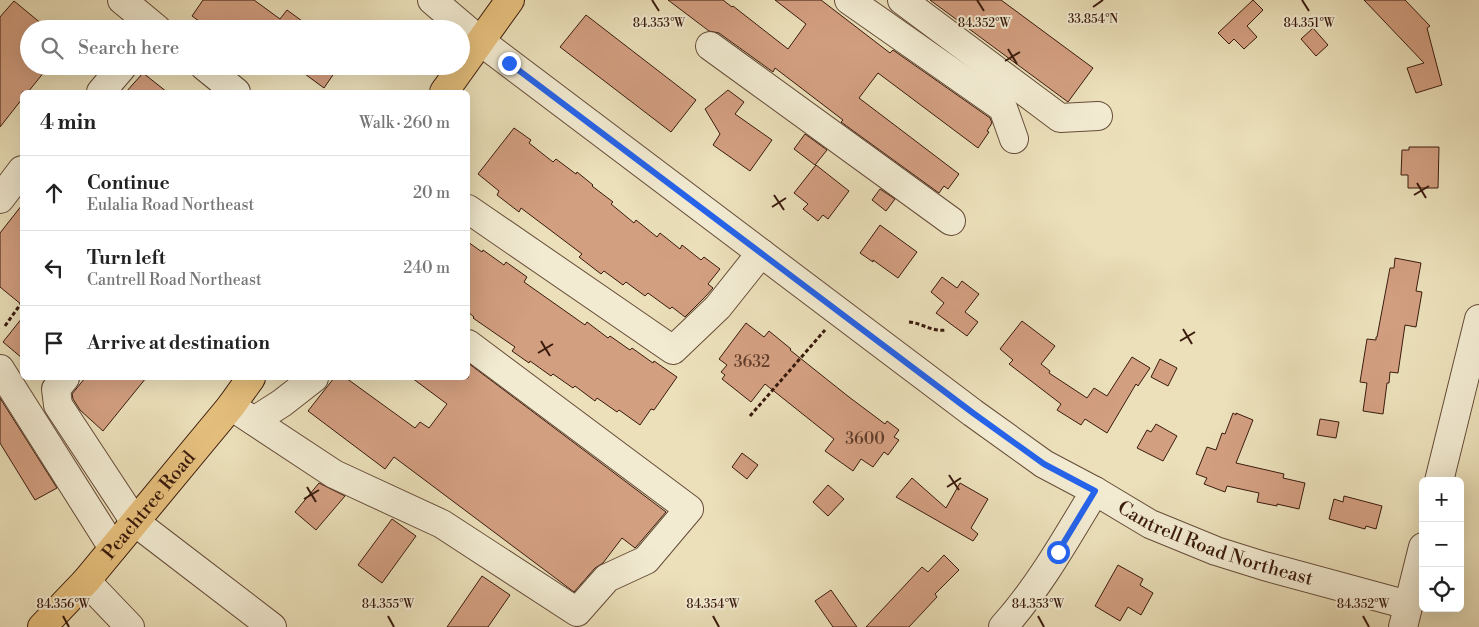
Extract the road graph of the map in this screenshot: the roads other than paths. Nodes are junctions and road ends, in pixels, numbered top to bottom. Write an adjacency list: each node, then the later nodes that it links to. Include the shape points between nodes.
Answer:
1 (122, 0): 6 (street)
2 (432, 0): 7 (street, Cantrell Road Northeast)
3 (510, 0): 9 (highway)
4 (849, 0): 19 (street, via 1003,108)
5 (902, 0): 18 (street, via 1060,118)
6 (146, 20)
7 (455, 20)
8 (470, 32): 9 (street, Cantrell Road Northeast)
9 (480, 41): 11 (highway); 24 (street, Cantrell Road Northeast)
10 (710, 46): 23 (street)
11 (470, 55)
12 (115, 75): 15 (street)
13 (215, 75): 16 (street)
14 (456, 75): 17 (highway)
15 (103, 90)
16 (234, 90)
17 (445, 90)
18 (1098, 116)
19 (1014, 139)
20 (20, 173): 21 (street)
21 (0, 199)
22 (470, 210): 24 (street, via 673,350 718,307)
23 (951, 221)
24 (761, 253): 34 (street, Cantrell Road Northeast, via 1028,453)
25 (1479, 319): 33 (street)
26 (470, 346): 32 (street, via 688,509 646,560 607,578 577,612 442,524 334,474)
27 (0, 369): 36 (street)
28 (63, 380): 35 (street, via 56,389 58,405)
29 (250, 380): 31 (highway, Peachtree Road)
30 (311, 380): 32 (street)
31 (231, 406): 32 (street); 35 (highway, Peachtree Road)
32 (254, 421)
33 (1440, 477)
34 (1095, 491): 39 (street, Cantrell Road Northeast, via 1150,524 1216,551); 43 (street, via 1019,610)
35 (135, 522): 36 (highway, Peachtree Road); 42 (street)
36 (114, 548): 38 (highway, Peachtree Road)
37 (1419, 563): 39 (street)
38 (86, 581): 40 (highway, Peachtree Road); 41 (street)
39 (1406, 616)
40 (42, 627)
41 (130, 627)
42 (272, 627)
43 (1003, 627)

